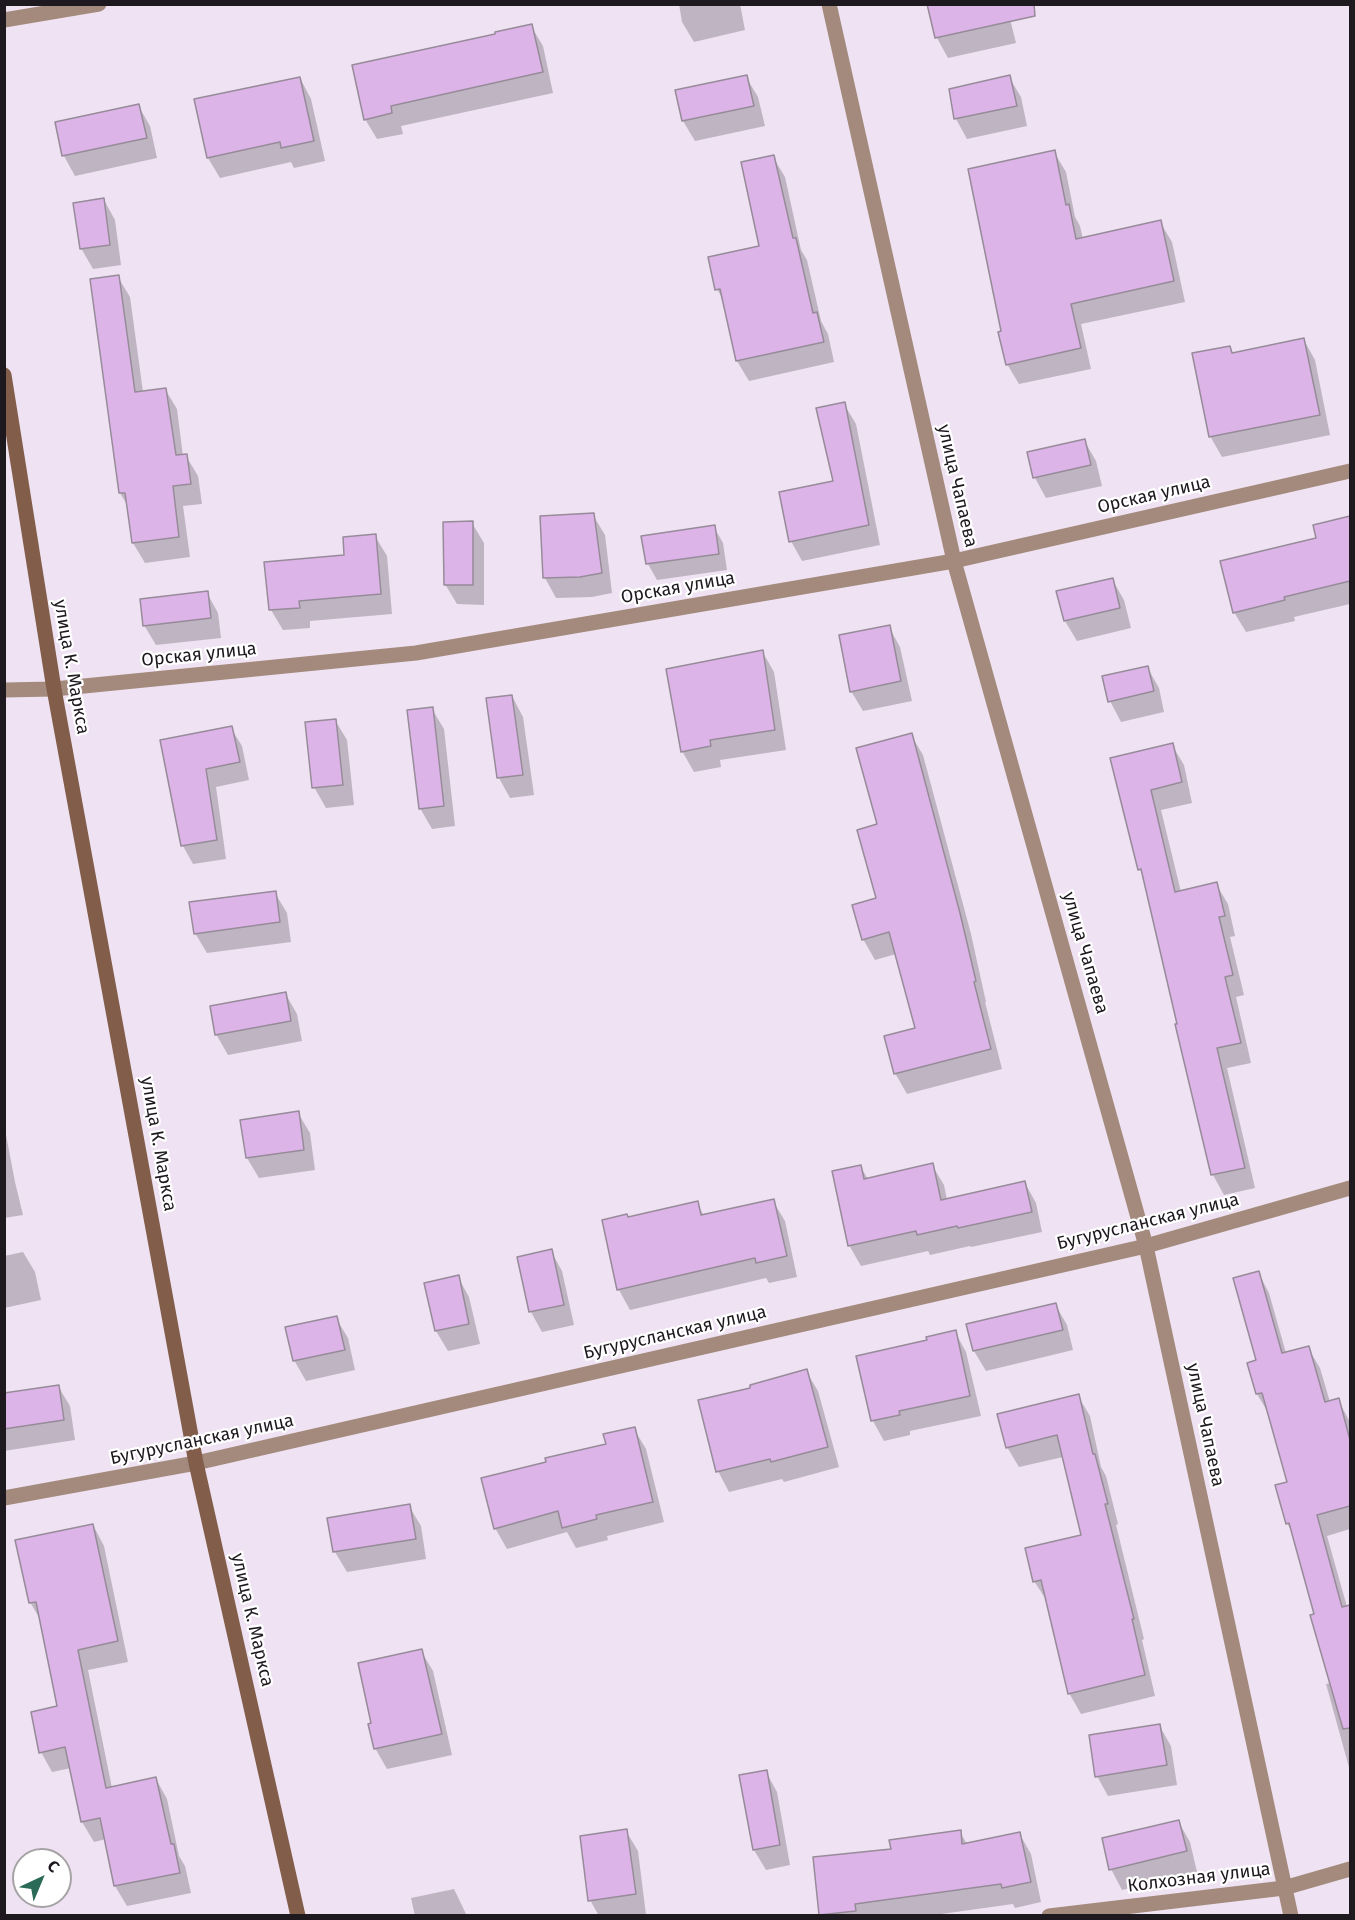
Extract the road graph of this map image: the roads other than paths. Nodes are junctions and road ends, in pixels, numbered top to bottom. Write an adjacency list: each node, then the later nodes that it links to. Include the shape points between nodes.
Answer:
1 (99, 4): 3 (street)
2 (830, 4): 6 (street, улица Чапаева)
3 (4, 20)
4 (4, 375): 7 (main road, улица К. Маркса)
5 (1350, 471): 6 (street, Орская улица)
6 (954, 561): 7 (street, Орская улица, via 416,653); 10 (street, улица Чапаева)
7 (54, 689): 8 (street, Орская улица); 11 (main road, улица К. Маркса)
8 (4, 690)
9 (1350, 1188): 10 (street, Бугурусланская улица)
10 (1146, 1246): 11 (street, Бугурусланская улица); 14 (street, улица Чапаева)
11 (196, 1463): 12 (street, Бугурусланская улица); 15 (main road, улица К. Маркса)
12 (4, 1498)
13 (1350, 1869): 14 (street, Колхозная улица)
14 (1284, 1888): 16 (street, Колхозная улица); 17 (street, улица Чапаева)
15 (298, 1916)
16 (1049, 1916)
17 (1291, 1916)

